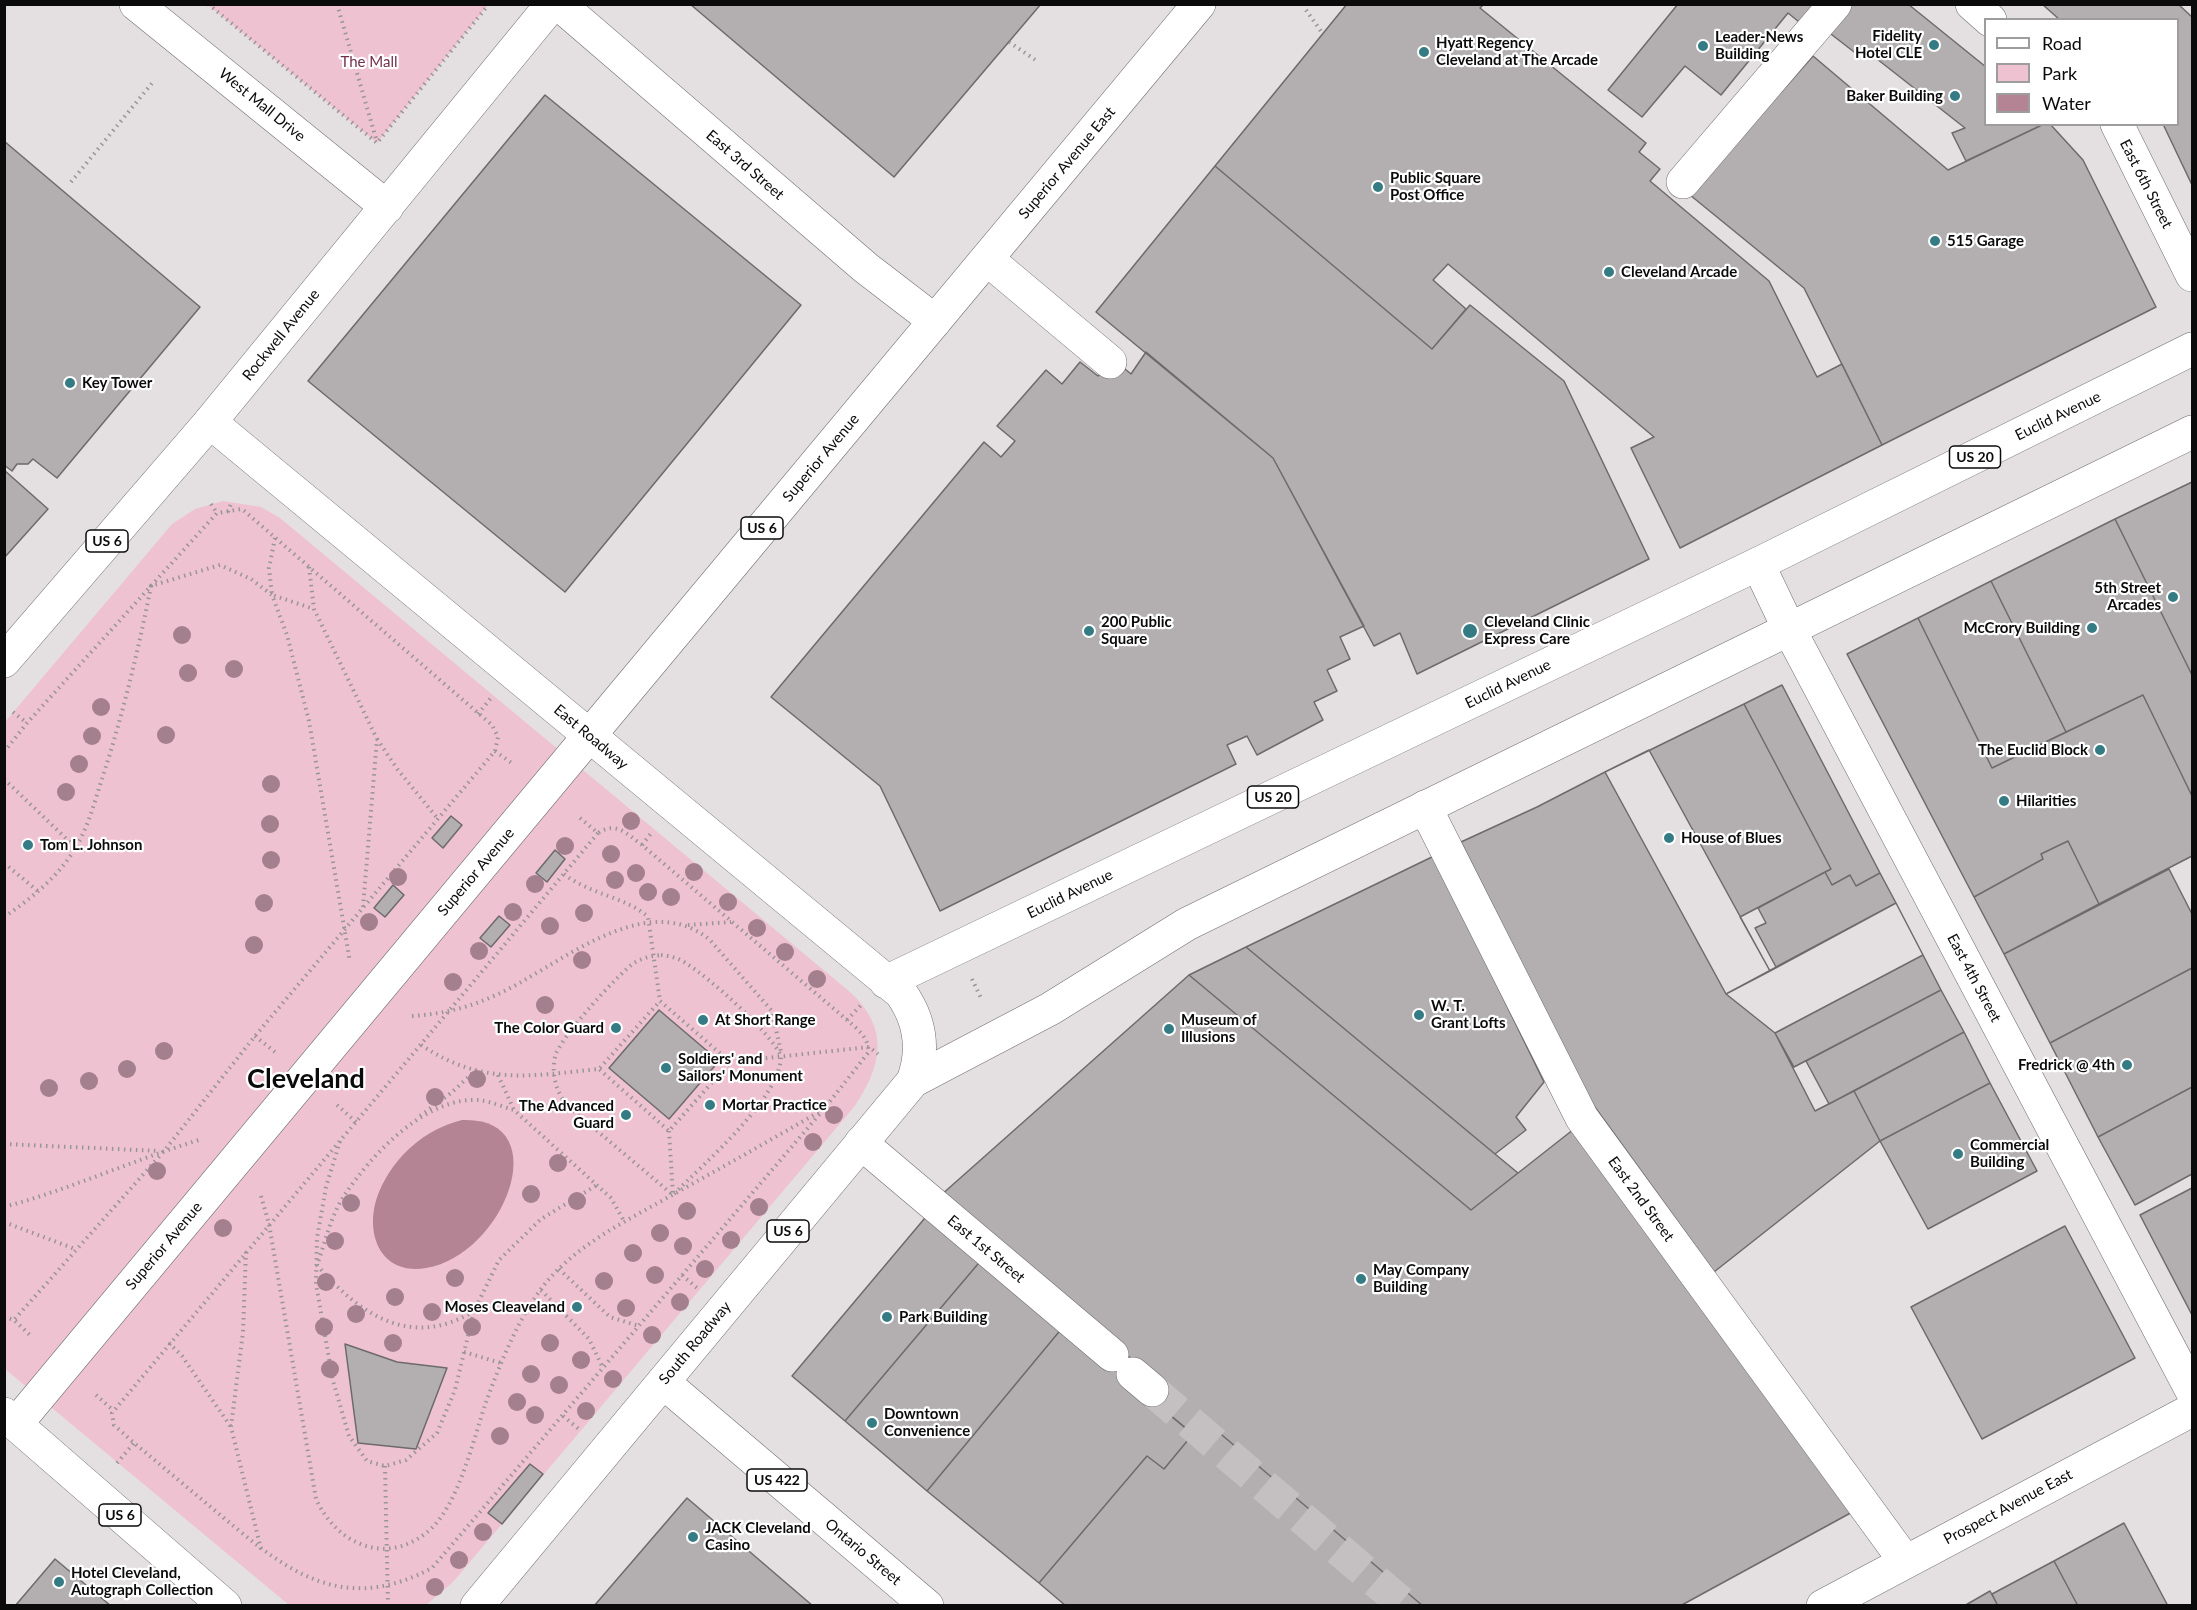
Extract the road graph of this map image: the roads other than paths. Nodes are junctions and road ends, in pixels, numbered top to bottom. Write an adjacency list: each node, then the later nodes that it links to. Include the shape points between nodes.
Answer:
1 (136, 4): 10 (main road, West Mall Drive)
2 (552, 4): 10 (main road, Rockwell Avenue)
3 (559, 4): 13 (main road, East 3rd Street, via 866,268)
4 (1199, 4): 11 (main road, Superior Avenue East / US 6)
5 (1835, 4): 9 (main road)
6 (1972, 4): 7 (main road)
7 (1988, 18)
8 (2118, 126): 12 (main road, East 6th Street)
9 (1683, 182)
10 (387, 207): 16 (main road, Rockwell Avenue)
11 (987, 259): 13 (main road, Superior Avenue East / US 6); 15 (main road)
12 (2193, 275)
13 (935, 321): 21 (main road, Superior Avenue / US 6)
14 (2193, 349): 18 (main road, Euclid Avenue / US 20)
15 (1110, 362)
16 (210, 422): 20 (main road, Rockwell Avenue / US 6); 21 (main road, East Roadway / US 6)
17 (2193, 432): 19 (main road)
18 (1758, 564): 19 (main road, East 4th Street); 23 (main road, Euclid Avenue / US 20)
19 (1789, 629): 22 (main road); 28 (main road, East 4th Street)
20 (4, 661)
21 (589, 735): 23 (main road, East Roadway / US 6); 30 (main road, Superior Avenue)
22 (1425, 807): 24 (main road, via 1187,924 1050,1009); 31 (main road, East 2nd Street, via 1582,1118)
23 (886, 982): 24 (main road, East Roadway / US 6, via 901,993 917,1021 920,1053)
24 (913, 1081): 25 (main road, South Roadway / US 6)
25 (861, 1143): 26 (main road, East 1st Street); 27 (main road, South Roadway / US 6)
26 (1132, 1373)
27 (663, 1382): 33 (main road, South Roadway / US 6); 34 (main road, Ontario Street / US 422)
28 (2193, 1391)
29 (2193, 1410): 31 (main road, Prospect Avenue East)
30 (8, 1425): 32 (main road, US 6)
31 (1905, 1561): 35 (main road, Prospect Avenue East)
32 (225, 1605)
33 (477, 1605)
34 (927, 1605)
35 (1823, 1605)

